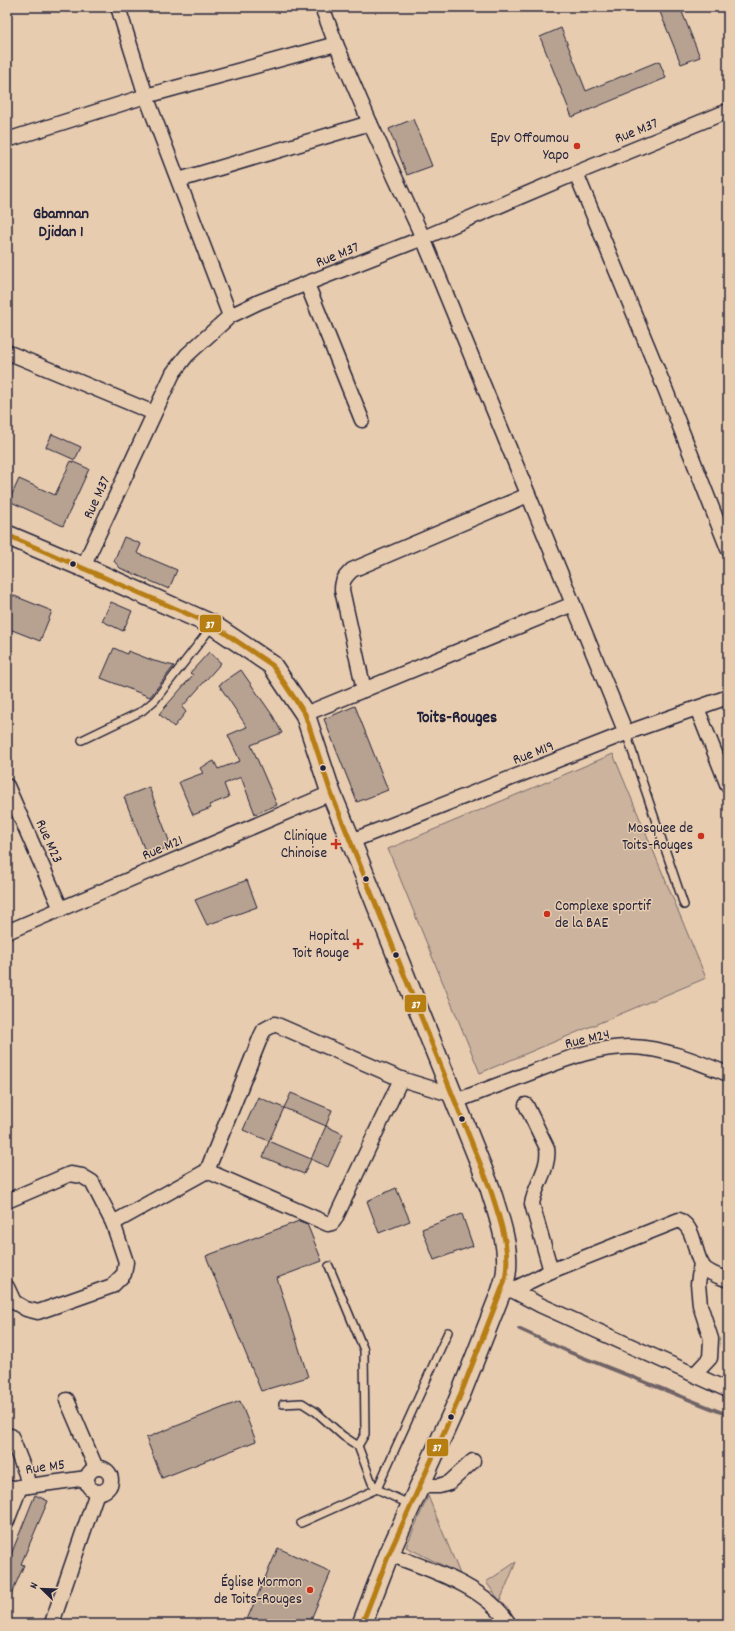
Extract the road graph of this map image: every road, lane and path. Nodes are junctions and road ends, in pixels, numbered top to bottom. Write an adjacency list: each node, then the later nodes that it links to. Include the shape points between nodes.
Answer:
1 (118, 7): 4 (street)
2 (322, 7): 3 (street)
3 (336, 44): 4 (street); 6 (street)
4 (146, 96): 7 (street); 9 (street)
5 (728, 111): 8 (street, Rue M37)
6 (370, 123): 9 (street); 10 (street)
7 (7, 140)
8 (576, 173): 10 (street, Rue M37); 18 (street)
9 (179, 180): 12 (street)
10 (423, 238): 11 (street, Rue M37); 16 (street)
11 (307, 284): 12 (street, Rue M37); 15 (street)
12 (230, 316): 14 (street, Rue M37, via 187,355 173,373)
13 (7, 352): 14 (street)
14 (154, 412): 19 (street, Rue M37)
15 (362, 420)
16 (528, 495): 20 (street); 22 (street, via 352,570 344,578 342,590)
17 (7, 535): 19 (street)
18 (728, 549)
19 (83, 567): 21 (street)
20 (573, 604): 22 (street); 26 (street)
21 (213, 625): 25 (street, via 272,665); 27 (lane, via 155,700 142,712)
22 (364, 690): 25 (street)
23 (728, 697): 24 (street, Rue M19)
24 (697, 708): 26 (street, Rue M19); 29 (street)
25 (305, 714): 30 (street)
26 (626, 734): 31 (street, Rue M19); 32 (lane)
27 (82, 740)
28 (7, 786): 33 (street, Rue M23)
29 (728, 786)
30 (331, 794): 31 (street); 33 (street, Rue M21)
31 (352, 841): 37 (street)
32 (684, 905)
33 (61, 909): 34 (street, Rue M21)
34 (7, 932)
35 (728, 1074): 37 (street, Rue M24, via 658,1050 632,1047 605,1049 576,1056)
36 (401, 1079): 37 (street); 39 (street, via 332,1223 328,1224); 39 (street, via 274,1024 264,1030 261,1036)
37 (454, 1098): 47 (street, via 490,1188 504,1239)
38 (526, 1105): 44 (street, via 547,1148 547,1162 532,1204)
39 (207, 1171): 41 (street)
40 (7, 1201): 41 (street, via 70,1174 82,1176 92,1182)
41 (113, 1223): 46 (street, via 126,1262 124,1274 112,1286 38,1312 26,1310 14,1302)
42 (701, 1263): 44 (street, via 689,1229 679,1220); 45 (street, via 706,1269); 49 (street, via 698,1284 700,1304 711,1339 710,1358)
43 (329, 1266): 54 (lane, via 364,1350 365,1434)
44 (551, 1272): 47 (street)
45 (728, 1280)
46 (7, 1287)
47 (506, 1291): 49 (street); 57 (street)
48 (448, 1332): 59 (lane)
49 (695, 1374): 50 (street)
50 (728, 1390)
51 (67, 1400): 56 (street)
52 (283, 1404): 54 (lane, via 302,1403)
53 (10, 1436): 58 (street, via 26,1474)
54 (358, 1446): 59 (lane, via 372,1482)
55 (473, 1461): 57 (street, via 450,1483)
56 (91, 1473): 58 (street, Rue M5); 60 (street, via 89,1488); 60 (street, via 101,1468 109,1472 111,1482 107,1490)
57 (420, 1486): 61 (street)
58 (18, 1487): 62 (street)
59 (378, 1488): 61 (lane); 63 (lane)
60 (97, 1492): 65 (street)
61 (411, 1505): 64 (street)
62 (7, 1521)
63 (301, 1523)
64 (389, 1554): 66 (street); 67 (street, via 442,1574 472,1589 489,1602)
65 (52, 1623)
66 (362, 1624)
67 (509, 1624)

